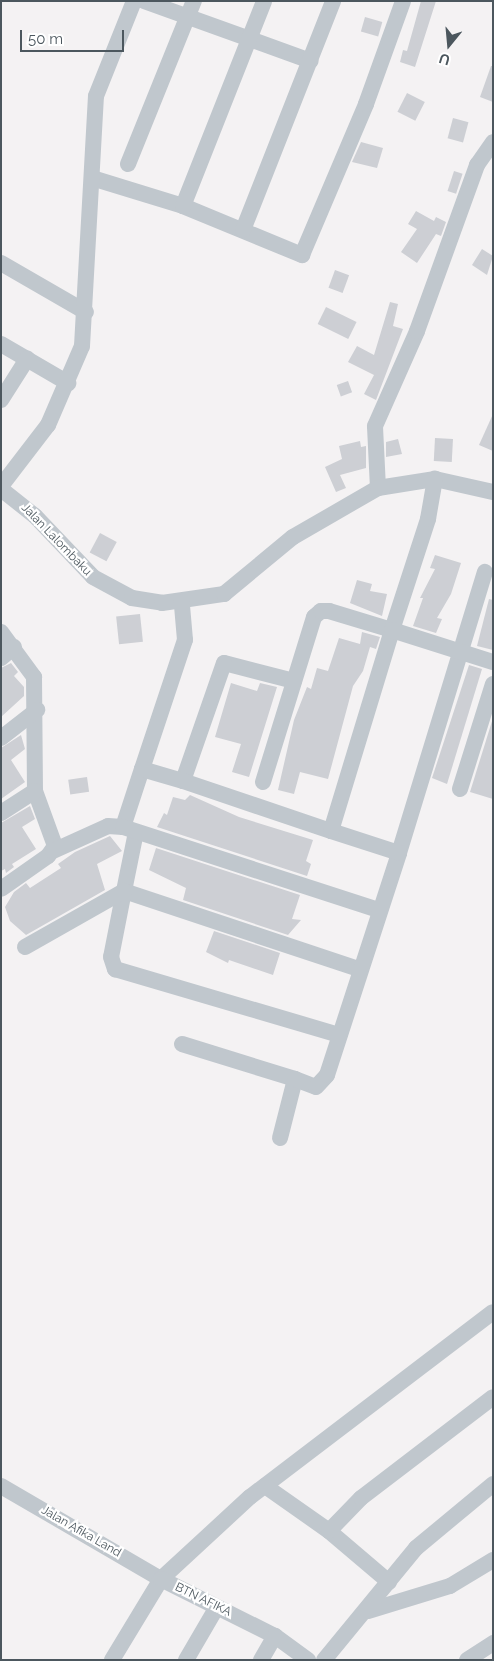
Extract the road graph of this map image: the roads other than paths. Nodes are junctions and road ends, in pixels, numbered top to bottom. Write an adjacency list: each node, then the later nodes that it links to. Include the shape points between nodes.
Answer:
1 (134, 1): 11 (street, via 96,96)
2 (144, 1): 6 (street)
3 (264, 1): 7 (street)
4 (333, 1): 8 (street)
5 (403, 1): 13 (street, via 369,95 302,255)
6 (191, 9): 7 (street); 10 (street)
7 (250, 38): 8 (street); 12 (street)
8 (311, 62): 13 (street)
9 (493, 142): 22 (street, via 477,165 417,330 375,426)
10 (128, 164)
11 (92, 178): 12 (street); 15 (street)
12 (183, 206): 13 (street)
13 (243, 230)
14 (1, 263): 15 (street)
15 (86, 312): 18 (street, via 82,346)
16 (1, 344): 17 (street)
17 (27, 359): 18 (street); 19 (street)
18 (68, 383): 21 (street, via 48,425)
19 (1, 400)
20 (435, 479): 22 (street, Jalan Lalombaku); 23 (street, Jalan Lalombaku); 26 (street, via 428,520)
21 (1, 488): 25 (street, Jalan Lalombaku, via 35,516 93,577 109,588 148,601)
22 (378, 488): 25 (street, Jalan Lalombaku, via 293,537 224,594)
23 (493, 492)
24 (485, 572): 29 (street)
25 (182, 602): 35 (street, via 185,640)
26 (392, 630): 29 (street); 31 (street, via 329,611 318,612 311,623); 42 (street)
27 (1, 632): 28 (street)
28 (7, 652): 33 (street, via 34,677)
29 (462, 652): 30 (street); 44 (street)
30 (493, 662)
31 (294, 681): 36 (street, via 224,663); 37 (street)
32 (493, 684): 38 (street)
33 (37, 710): 34 (street); 39 (street)
34 (1, 738)
35 (142, 769): 36 (street); 41 (street)
36 (183, 781): 42 (street)
37 (263, 782)
38 (460, 789)
39 (35, 791): 40 (street); 43 (street, via 52,834)
40 (1, 813)
41 (130, 829): 43 (street, via 93,831); 46 (street); 47 (street)
42 (331, 831): 44 (street)
43 (53, 851): 45 (street)
44 (399, 853): 47 (street)
45 (1, 890)
46 (124, 891): 48 (street); 49 (street); 50 (street, via 111,957 115,969)
47 (379, 910): 49 (street)
48 (25, 946)
49 (359, 969): 50 (street)
50 (339, 1035): 52 (street, via 321,1084 316,1087)
51 (182, 1044): 52 (street)
52 (295, 1080): 53 (street)
53 (280, 1138)
54 (493, 1312): 58 (street)
55 (493, 1397): 59 (street, via 361,1498)
56 (493, 1484): 62 (street, via 416,1548)
57 (1, 1486): 61 (street, Jalan Afika Land)
58 (265, 1486): 59 (street); 61 (street)
59 (329, 1531): 62 (street)
60 (493, 1560): 64 (street, via 450,1586)
61 (161, 1579): 63 (street, BTN AFIKA); 67 (street, BTN AFIKA)
62 (389, 1582): 64 (street)
63 (217, 1607): 65 (street, BTN AFIKA); 68 (street)
64 (368, 1611): 71 (street)
65 (276, 1636): 69 (street); 70 (street, BTN AFIKA)
66 (493, 1644): 72 (street)
67 (112, 1660)
68 (186, 1660)
69 (261, 1660)
70 (308, 1660)
71 (324, 1660)
72 (467, 1660)

